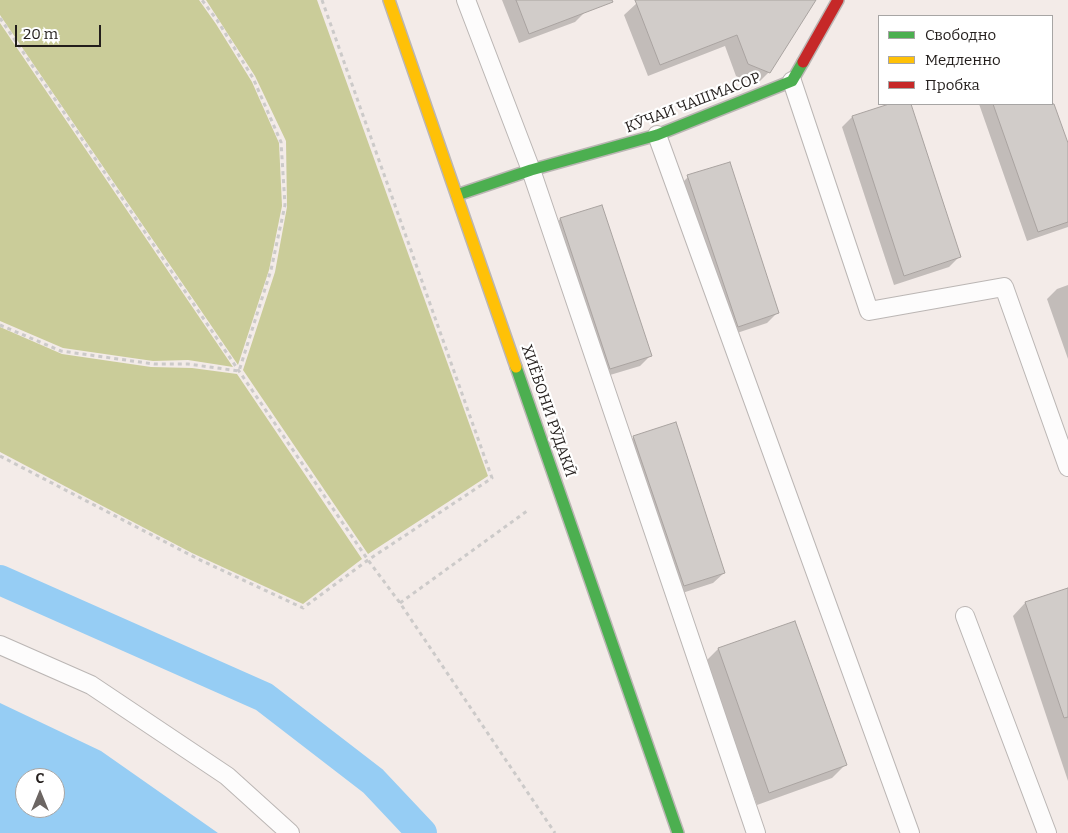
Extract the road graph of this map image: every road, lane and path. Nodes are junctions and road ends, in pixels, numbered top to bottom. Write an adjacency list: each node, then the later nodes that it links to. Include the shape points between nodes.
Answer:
1 (202, 0): 12 (path, via 252,78 281,142 285,206 271,270)
2 (322, 0): 16 (path, via 492,478)
3 (389, 0): 10 (main road, ХИЁБОНИ РӮДАКӢ)
4 (466, 0): 9 (lane)
5 (838, 0): 7 (main road)
6 (0, 18): 12 (path)
7 (792, 81): 8 (main road, КӮЧАИ ЧАШМАСОР); 14 (lane, via 868,311 1004,288)
8 (657, 136): 9 (main road, КӮЧАИ ЧАШМАСОР); 24 (lane)
9 (531, 170): 10 (main road, КӮЧАИ ЧАШМАСОР); 23 (lane)
10 (457, 195): 22 (main road, ХИЁБОНИ РӮДАКӢ)
11 (0, 325): 12 (path, via 61,351 154,364 188,364)
12 (239, 371): 16 (path)
13 (0, 456): 16 (path, via 198,559 303,608)
14 (1068, 467)
15 (527, 511): 17 (path)
16 (368, 560): 17 (path)
17 (400, 603): 21 (path)
18 (965, 616): 25 (lane)
19 (0, 645): 20 (lane, via 91,685 228,776)
20 (290, 833)
21 (556, 833)
22 (678, 833)
23 (756, 833)
24 (910, 833)
25 (1047, 833)

